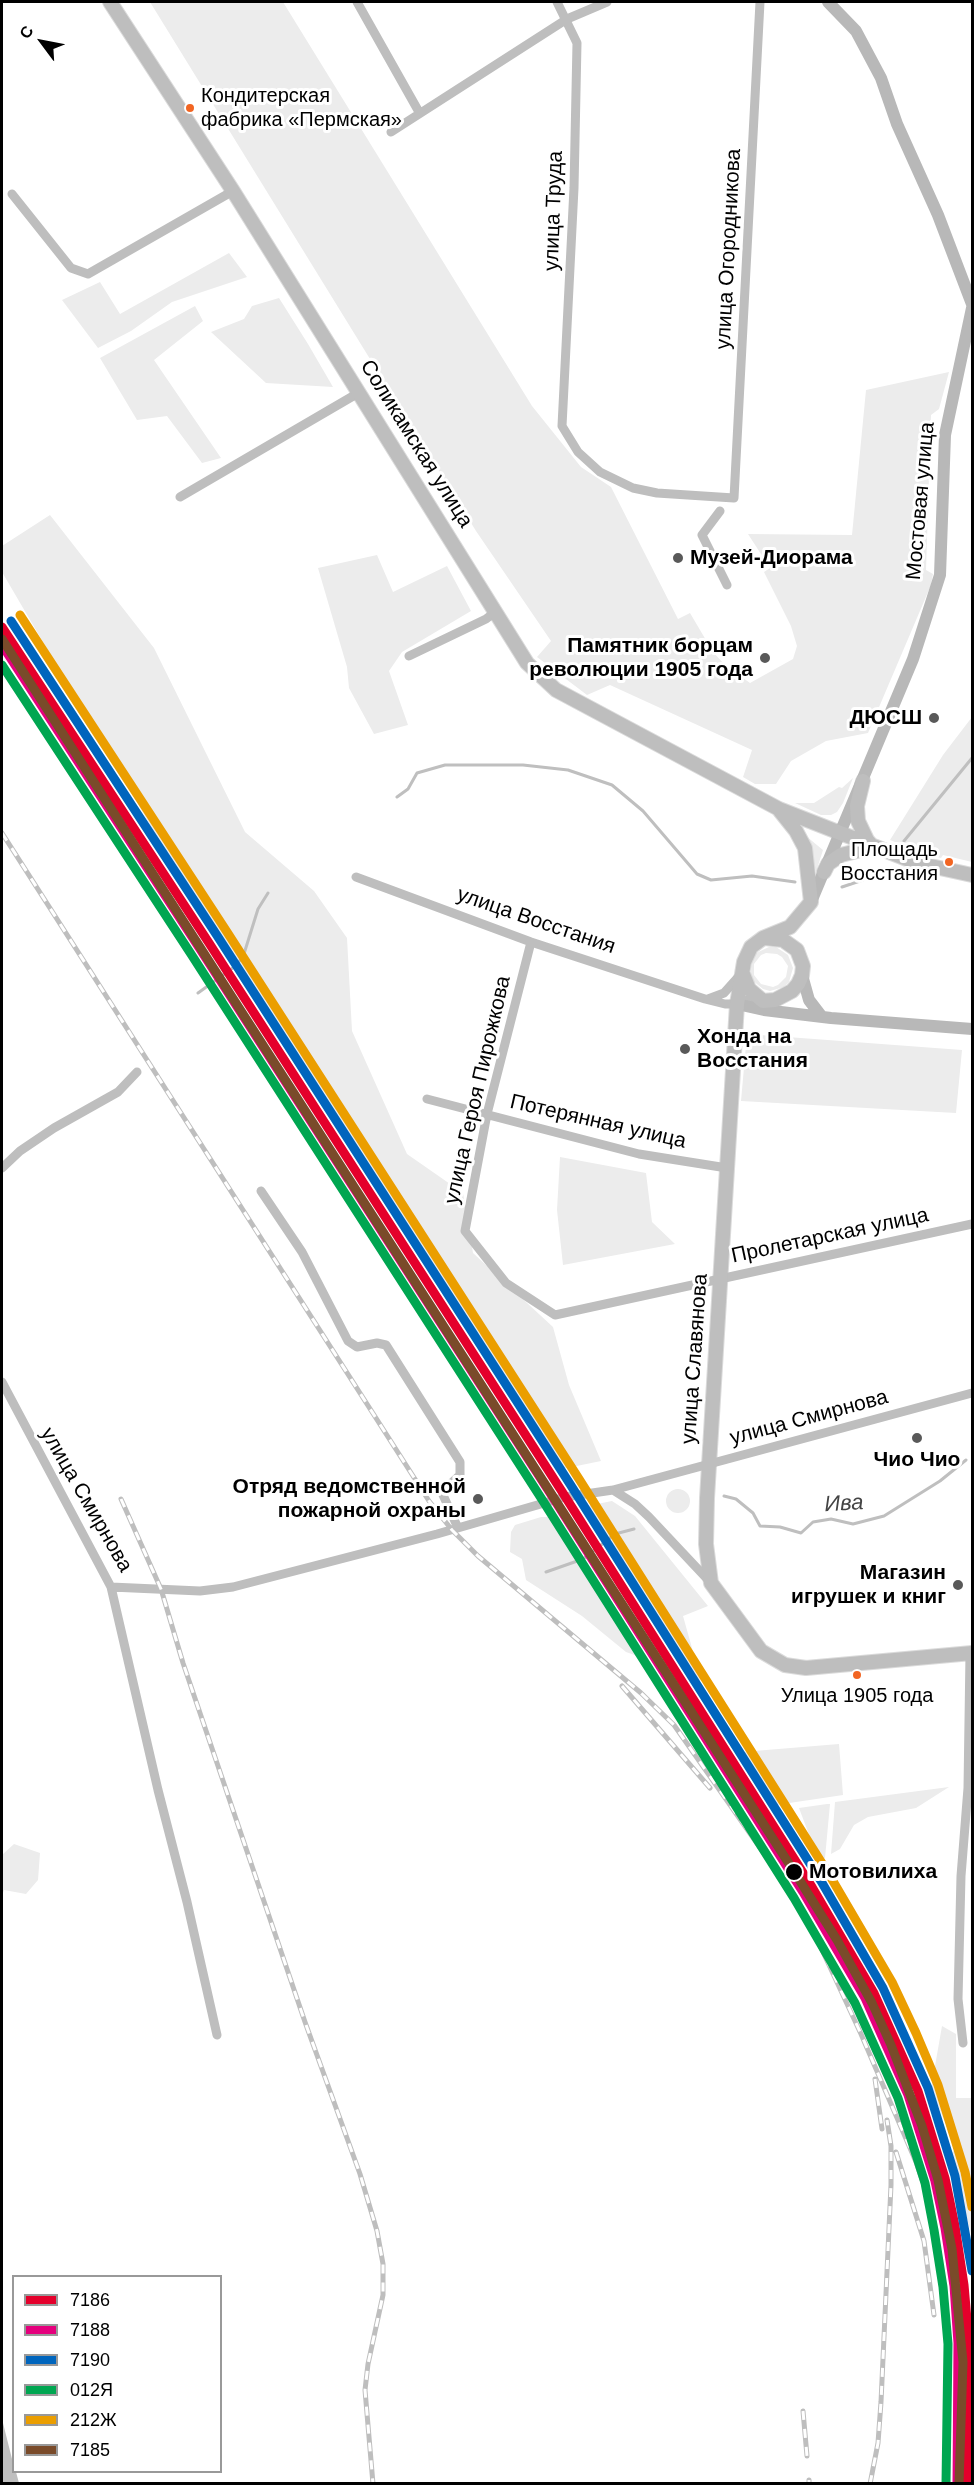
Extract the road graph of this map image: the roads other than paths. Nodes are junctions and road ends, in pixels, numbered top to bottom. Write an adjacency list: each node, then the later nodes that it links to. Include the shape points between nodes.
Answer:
1 (110, 2): 10 (main road, Соликамская улица)
2 (357, 2): 8 (street)
3 (557, 2): 7 (street, улица Труда)
4 (607, 2): 7 (street)
5 (760, 2): 14 (street, улица Огородникова, via 734,498 633,488 600,472 578,452)
6 (828, 2): 12 (main road, Мостовая улица, via 856,31 881,78)
7 (567, 19): 8 (street); 14 (street, улица Труда, via 577,43)
8 (419, 112): 9 (street)
9 (391, 132)
10 (233, 191): 11 (street, via 88,274 70,268); 13 (main road, Соликамская улица)
11 (12, 194)
12 (972, 306): 20 (main road, Мостовая улица, via 945,435 940,575 913,659)
13 (360, 392): 15 (street); 18 (main road, Соликамская улица)
14 (562, 426)
15 (180, 497)
16 (720, 511): 17 (street, via 702,535)
17 (728, 585)
18 (495, 612): 19 (street); 21 (main road, Соликамская улица, via 528,663 556,690)
19 (409, 656)
20 (863, 781): 22 (main road, Мостовая улица); 23 (main road, via 857,810 862,830)
21 (779, 809): 22 (main road, Соликамская улица); 27 (main road, Соликамская улица, via 805,848)
22 (840, 834): 23 (main road, Соликамская улица); 24 (main road, Мостовая улица)
23 (873, 847): 24 (main road, via 841,855); 25 (main road, Соликамская улица, via 918,863)
24 (824, 872): 27 (main road, Мостовая улица)
25 (972, 875)
26 (356, 877): 29 (street, улица Восстания)
27 (811, 902): 28 (main road, Мостовая улица, via 790,927)
28 (763, 938): 30 (main road, via 751,947); 31 (main road, via 783,940 797,950)
29 (531, 942): 32 (street, улица Восстания); 40 (street, улица Героя Пирожкова)
30 (743, 972): 32 (street, via 724,993); 33 (main road, via 749,989); 34 (main road)
31 (802, 975): 33 (main road, via 792,991); 36 (main road, via 808,1000)
32 (705, 999): 34 (street, улица Восстания)
33 (763, 1001): 34 (street, улица Восстания); 35 (main road)
34 (737, 1004): 35 (main road); 42 (main road, улица Славянова)
35 (802, 1015): 36 (main road)
36 (826, 1018): 37 (main road)
37 (972, 1029)
38 (137, 1072): 41 (street, via 118,1092 54,1128)
39 (427, 1099): 40 (street, Потерянная улица)
40 (487, 1114): 42 (street, Потерянная улица, via 639,1154); 46 (street, улица Героя Пирожкова, via 465,1231 506,1283)
41 (2, 1168)
42 (727, 1168): 45 (main road, улица Славянова)
43 (261, 1191): 51 (street, via 302,1252 348,1341 357,1347 386,1345 460,1462 460,1475 443,1495)
44 (972, 1224): 45 (street, Пролетарская улица)
45 (721, 1278): 46 (street, Пролетарская улица); 49 (main road, улица Славянова)
46 (555, 1315)
47 (2, 1382): 53 (street, улица Смирнова)
48 (972, 1393): 49 (street, улица Смирнова)
49 (709, 1464): 50 (street, улица Смирнова); 52 (main road, улица Славянова, via 706,1544)
50 (613, 1490): 51 (street, улица Смирнова, via 565,1497); 52 (street, via 649,1517)
51 (458, 1528): 53 (street, улица Смирнова, via 214,1591)
52 (711, 1583): 54 (main road, улица Славянова, via 761,1651 784,1665 806,1668)
53 (111, 1587): 55 (street)
54 (972, 1652): 56 (street, via 958,1999)
55 (217, 2035)
56 (963, 2043)

